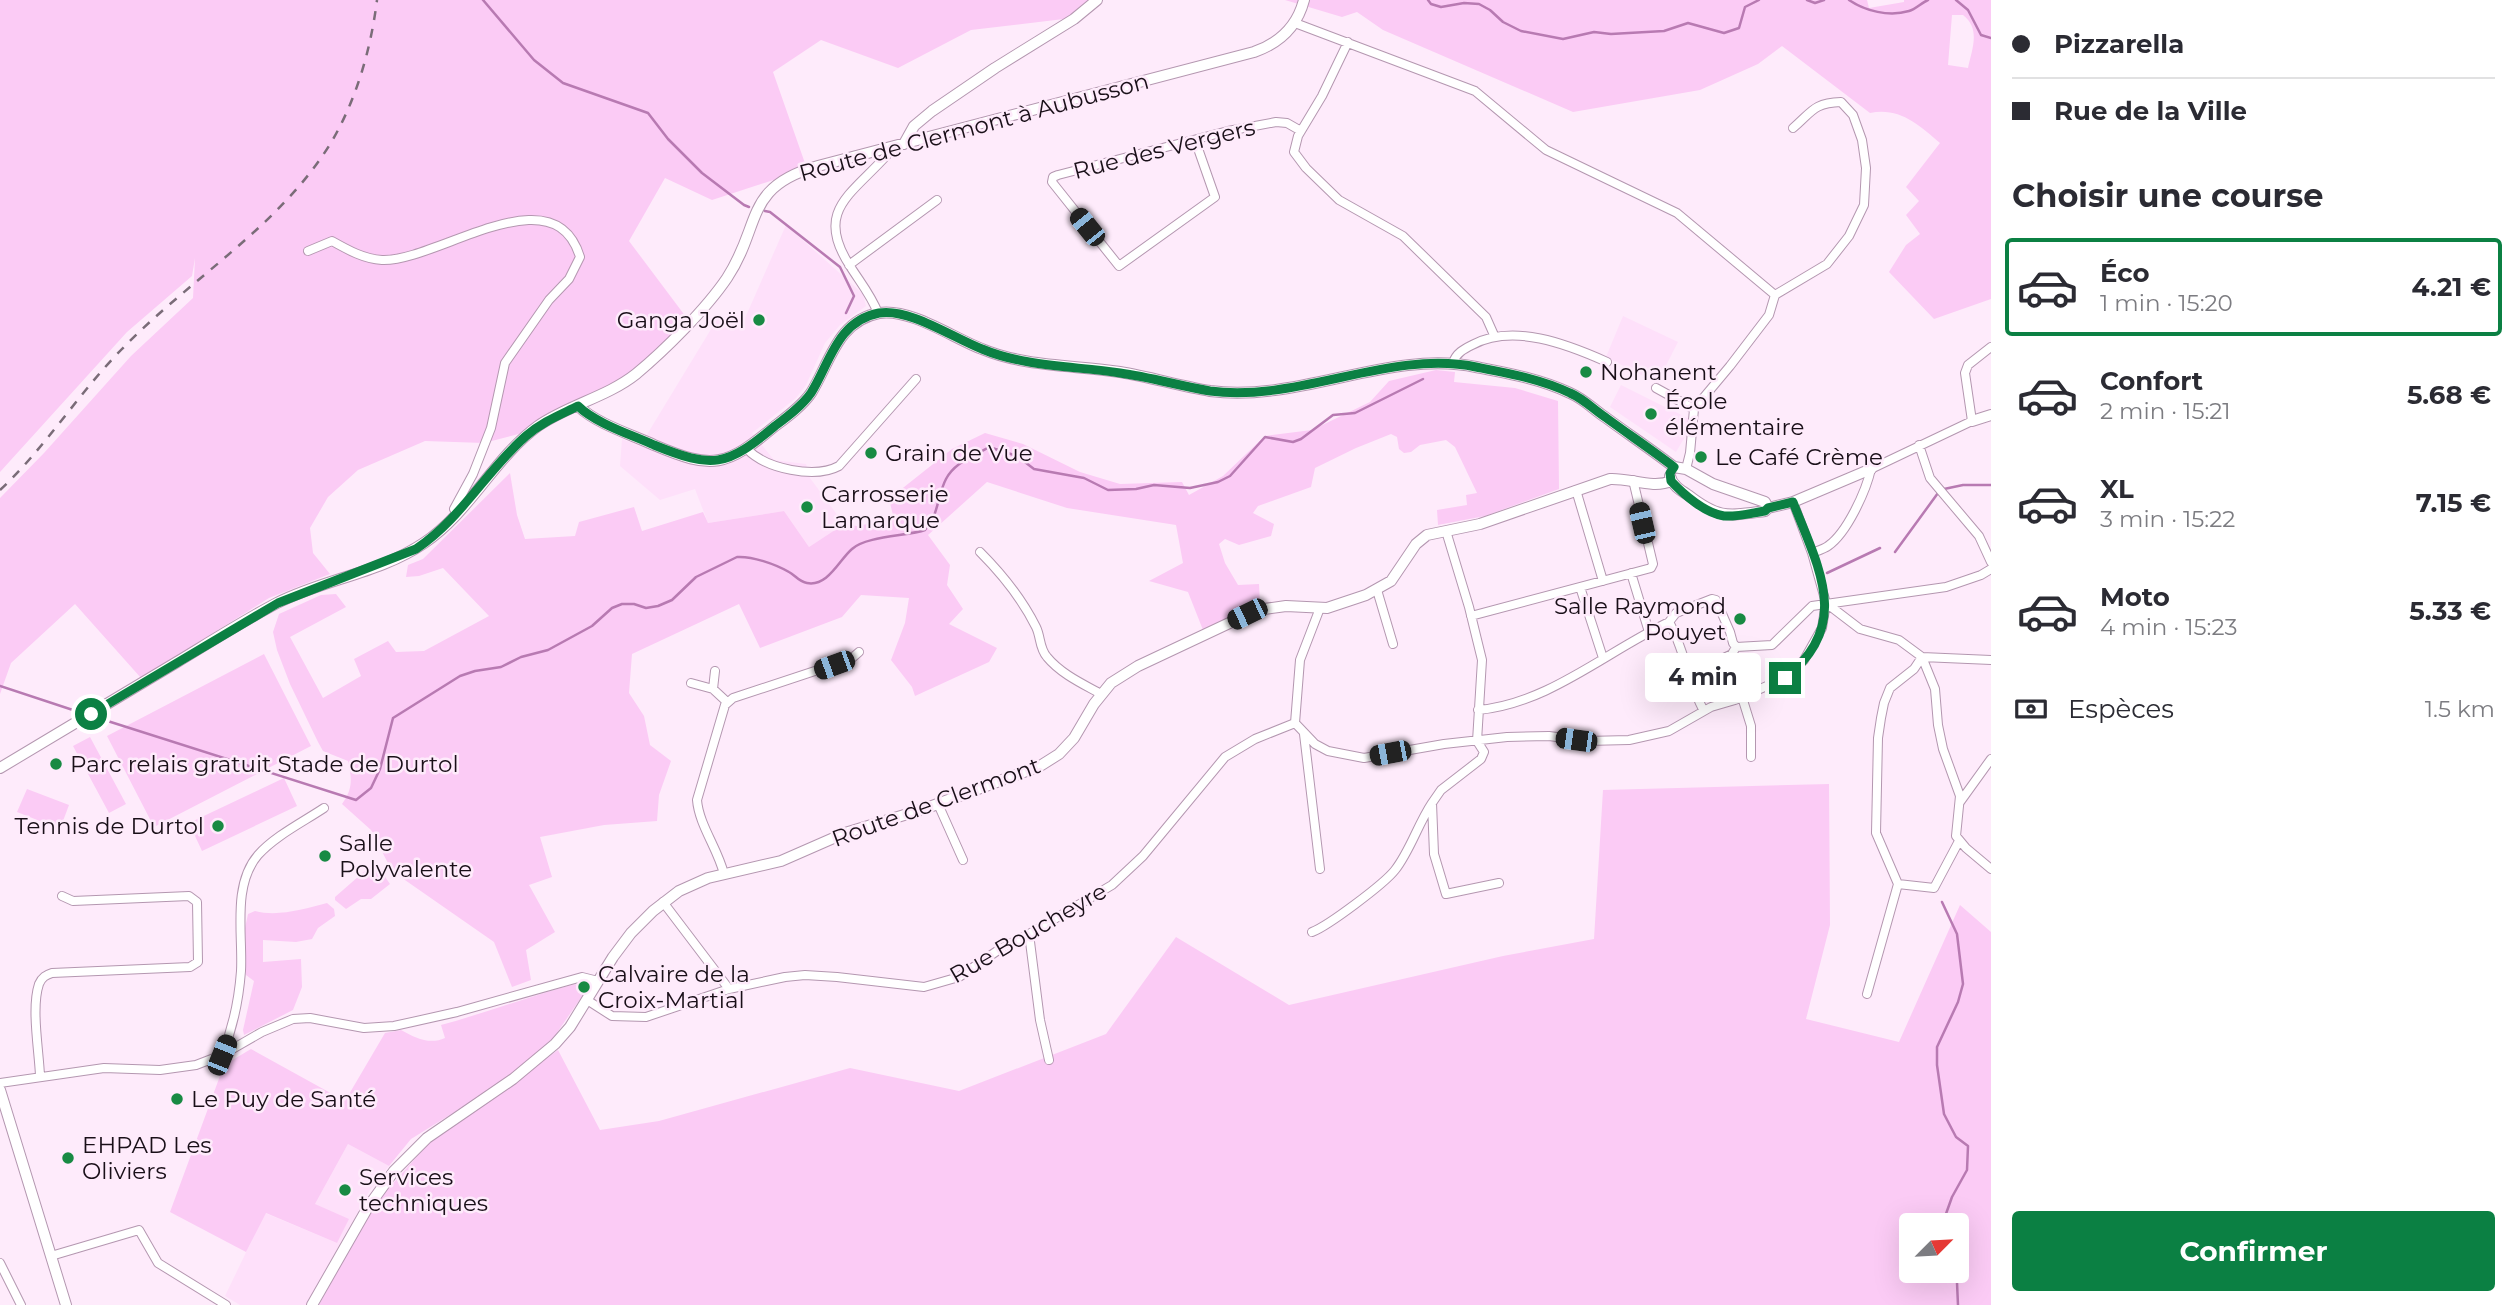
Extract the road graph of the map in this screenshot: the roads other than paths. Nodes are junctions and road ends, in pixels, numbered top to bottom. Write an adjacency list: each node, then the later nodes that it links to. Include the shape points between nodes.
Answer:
1 (1097, 0): 8 (street, via 932,111 914,126)
2 (1304, 0): 3 (street, Route de Clermont à Aubusson)
3 (1295, 23): 4 (street); 8 (street, Route de Clermont à Aubusson, via 1276,42 1248,54)
4 (1348, 42): 6 (street); 13 (street, via 1475,91 1546,150 1677,213)
5 (1793, 128): 13 (street, via 1812,108 1825,103 1841,102 1853,115 1866,168 1864,205 1849,236 1827,264)
6 (1301, 131): 7 (street, Rue des Vergers, via 1283,121); 15 (street, via 1294,152 1306,168 1339,200 1403,236 1486,317)
7 (1195, 140): 7 (street, Rue des Vergers, via 1053,177 1052,182 1119,266 1215,197)
8 (904, 144): 9 (street, Route de Clermont à Aubusson)
9 (887, 149): 12 (street, via 887,156 842,202 834,217 835,234); 21 (street, Route de Clermont à Aubusson, via 803,170 774,187 758,206 734,267 711,298 634,375)
10 (937, 200): 12 (street)
11 (308, 251): 34 (street, via 332,241 353,253 383,260 419,254 512,221 537,219 566,229 575,242 580,257 569,279 505,362 491,428 454,509)
12 (849, 265): 14 (street)
13 (1775, 295): 22 (street, via 1769,314)
14 (878, 313): 18 (street, via 909,317 1015,359 1122,373 1210,391 1307,386 1410,365); 26 (street, via 843,333 809,396)
15 (1494, 335): 17 (street, via 1542,339); 18 (street, via 1464,349)
16 (1991, 347): 24 (street, via 1968,365 1965,373)
17 (1607, 362)
18 (1453, 363): 27 (street, via 1571,393)
19 (916, 379): 26 (street, via 839,466 827,472 778,467 760,461)
20 (1656, 388): 22 (street)
21 (578, 406): 26 (street, via 596,419 698,461 722,460); 34 (street, Route de Clermont à Aubusson, via 525,437)
22 (1694, 409): 27 (street, via 1690,453)
23 (1991, 415): 24 (street)
24 (1972, 421): 25 (street)
25 (1919, 445): 28 (street); 38 (street, via 1926,470 1979,536)
26 (747, 449)
27 (1680, 468): 30 (street, via 1670,473); 33 (street, via 1765,502)
28 (1871, 469): 32 (street); 37 (street, via 1850,520 1829,546)
29 (1633, 480): 30 (street, Route de Clermont, via 1661,485); 31 (street, Route de Clermont, via 1610,479); 40 (street, via 1653,564)
30 (1671, 481): 33 (street, via 1700,505 1723,516)
31 (1576, 490): 35 (street, Route de Clermont); 41 (street)
32 (1793, 502): 33 (street); 37 (street)
33 (1768, 508)
34 (457, 513): 69 (street, Route de Clermont à Aubusson, via 416,549 278,603)
35 (1447, 531): 43 (street, Route de Clermont, via 1419,540 1397,575); 46 (street)
36 (980, 552): 58 (street, via 1019,596 1048,659)
37 (1812, 553): 44 (street)
38 (1991, 562)
39 (1991, 569): 44 (street, via 1946,587)
40 (1631, 573): 41 (street); 48 (street)
41 (1603, 581): 42 (street)
42 (1580, 587): 46 (street); 53 (street)
43 (1377, 590): 45 (street, Route de Clermont); 49 (street)
44 (1826, 603): 50 (street, via 1803,612 1772,645); 52 (street, via 1860,629 1899,640); 59 (street, via 1822,628 1804,660 1785,678)
45 (1320, 608): 58 (street, Route de Clermont, via 1286,606 1247,614 1138,666); 64 (street, via 1300,660)
46 (1471, 616): 62 (street, via 1482,660)
47 (1669, 622): 48 (street); 50 (street, via 1682,609 1716,600); 63 (street)
48 (1649, 632): 53 (street)
49 (1393, 644)
50 (1736, 647): 61 (street, via 1711,668)
51 (859, 652): 60 (street, via 851,659)
52 (1922, 657): 54 (street); 70 (street, via 1935,689 1943,749); 80 (street, via 1890,688 1878,738 1876,833)
53 (1603, 658): 62 (street, via 1537,694)
54 (1991, 660)
55 (715, 671): 57 (street)
56 (691, 682): 57 (street)
57 (713, 689): 60 (street)
58 (1101, 694): 72 (street, Route de Clermont, via 1074,738 1051,760)
59 (1742, 697): 61 (street); 67 (street, via 1751,726)
60 (727, 702): 78 (street, via 697,800)
61 (1720, 704): 63 (street)
62 (1478, 710): 66 (street)
63 (1704, 711): 66 (street, via 1669,731 1629,740 1549,736)
64 (1295, 723): 65 (street); 84 (street, Rue Boucheyre, via 1227,755 1125,873 1099,894)
65 (1304, 734): 66 (street, via 1328,751 1364,758); 76 (street)
66 (1477, 741): 71 (street, via 1484,752 1482,759 1441,790)
67 (1751, 757)
68 (1991, 759): 70 (street)
69 (0, 768)
70 (1960, 802): 74 (street)
71 (1432, 803): 79 (street, via 1434,854 1446,894); 83 (street, via 1396,870)
72 (938, 804): 75 (street); 78 (street, Route de Clermont, via 873,823 781,861)
73 (324, 808): 89 (street, via 272,842 257,856 247,876 240,973)
74 (1959, 841): 77 (street); 80 (street, via 1934,888)
75 (963, 860)
76 (1320, 869)
77 (1991, 869)
78 (724, 874): 82 (street, Route de Clermont, via 695,883)
79 (1499, 883)
80 (1898, 884): 87 (street)
81 (62, 896): 91 (street, via 73,901 190,896 197,902 198,962 190,967 45,975 39,985 37,1010)
82 (663, 902): 85 (street, Route de Clermont, via 631,933); 86 (street)
83 (1312, 932)
84 (1029, 934): 86 (street, Rue Boucheyre, via 967,973 936,985 912,987 805,975); 90 (street)
85 (598, 981): 88 (street, Route de Clermont); 89 (street, via 582,977 394,1026 364,1028 293,1019)
86 (729, 989): 88 (street, Rue Boucheyre, via 646,1017 612,1016)
87 (1867, 993)
88 (587, 1000): 99 (street, Route de Clermont, via 570,1027 536,1062 427,1138 394,1171)
89 (222, 1055): 91 (street, via 179,1068 104,1068)
90 (1049, 1060)
91 (40, 1076): 92 (street)
92 (0, 1083)
93 (0, 1090): 94 (street)
94 (51, 1256): 97 (street); 98 (street, via 139,1230 158,1263)
95 (0, 1262): 96 (street)
96 (21, 1305)
97 (66, 1305)
98 (226, 1305)
99 (312, 1305)

